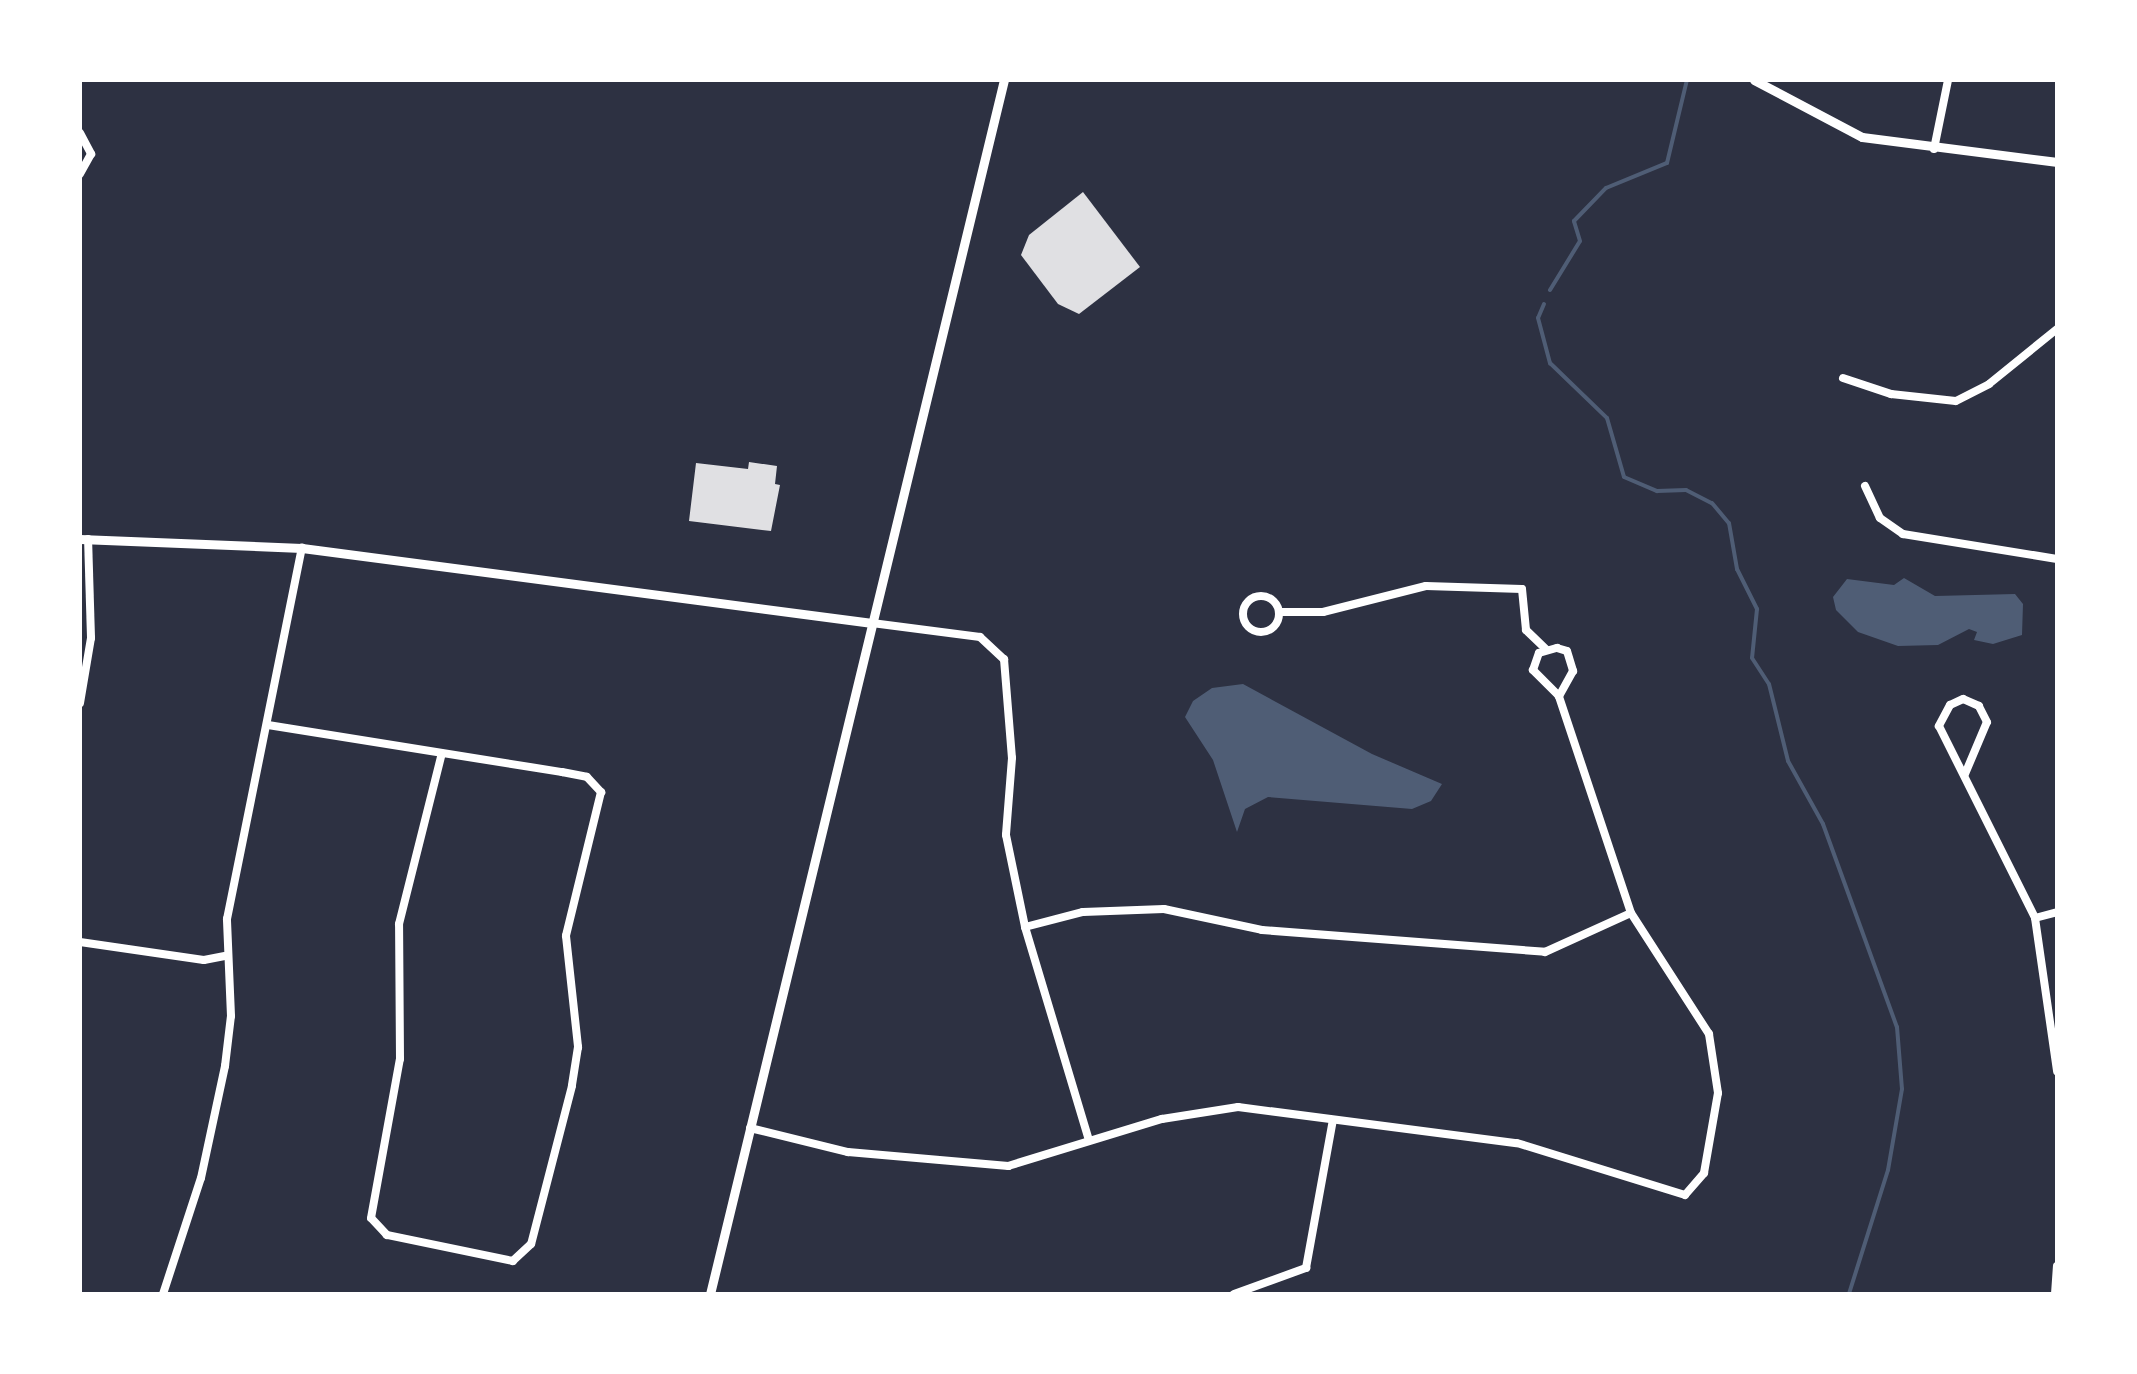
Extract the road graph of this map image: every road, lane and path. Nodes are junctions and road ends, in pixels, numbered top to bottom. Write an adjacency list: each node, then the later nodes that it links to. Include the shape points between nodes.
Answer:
1 (1004, 80): 15 (street)
2 (1754, 80): 5 (street, via 1862,137)
3 (1948, 80): 5 (street)
4 (80, 133): 7 (street, via 91,154)
5 (1934, 149): 6 (street)
6 (2057, 162)
7 (80, 174)
8 (2057, 328): 9 (street, via 1956,402 1892,394)
9 (1843, 378)
10 (1865, 486): 13 (street, via 1880,518 1903,534)
11 (84, 539): 12 (street); 18 (street, via 91,638)
12 (302, 548): 15 (street); 19 (street)
13 (2057, 559)
14 (1282, 612): 14 (street, via 1258,595 1246,601 1241,616 1262,634); 16 (street, via 1323,612 1426,586 1522,589 1526,630)
15 (872, 623): 25 (street, via 980,637 1004,659 1012,744 1006,835); 30 (street)
16 (1546, 649): 17 (street, via 1532,670); 17 (street, via 1568,651 1572,660)
17 (1559, 696): 23 (street)
18 (80, 703)
19 (268, 725): 20 (street); 27 (street, via 234,876)
20 (442, 753): 20 (street, via 398,924 400,1059 371,1218 386,1235 514,1261 531,1244 572,1086 578,1047 566,936 601,792 587,777)
21 (1965, 774): 21 (street, via 1987,722 1979,706 1963,699 1950,704 1940,726); 24 (street)
22 (2057, 912): 24 (street)
23 (1631, 913): 25 (street, via 1545,952 1262,930 1164,909 1083,912); 29 (street, via 1710,1034 1718,1092 1697,1187 1684,1196 1670,1194 1517,1143)
24 (2035, 918): 28 (street)
25 (1025, 927): 31 (street)
26 (80, 942): 27 (street, via 204,960)
27 (226, 956): 33 (street, via 226,1066 201,1178)
28 (2057, 1070)
29 (1333, 1120): 31 (street, via 1238,1107 1162,1119); 35 (street, via 1306,1268)
30 (750, 1128): 31 (street, via 848,1152 1008,1166); 34 (street)
31 (1088, 1141)
32 (2057, 1266): 36 (street)
33 (162, 1294)
34 (710, 1294)
35 (1234, 1294)
36 (2055, 1294)

